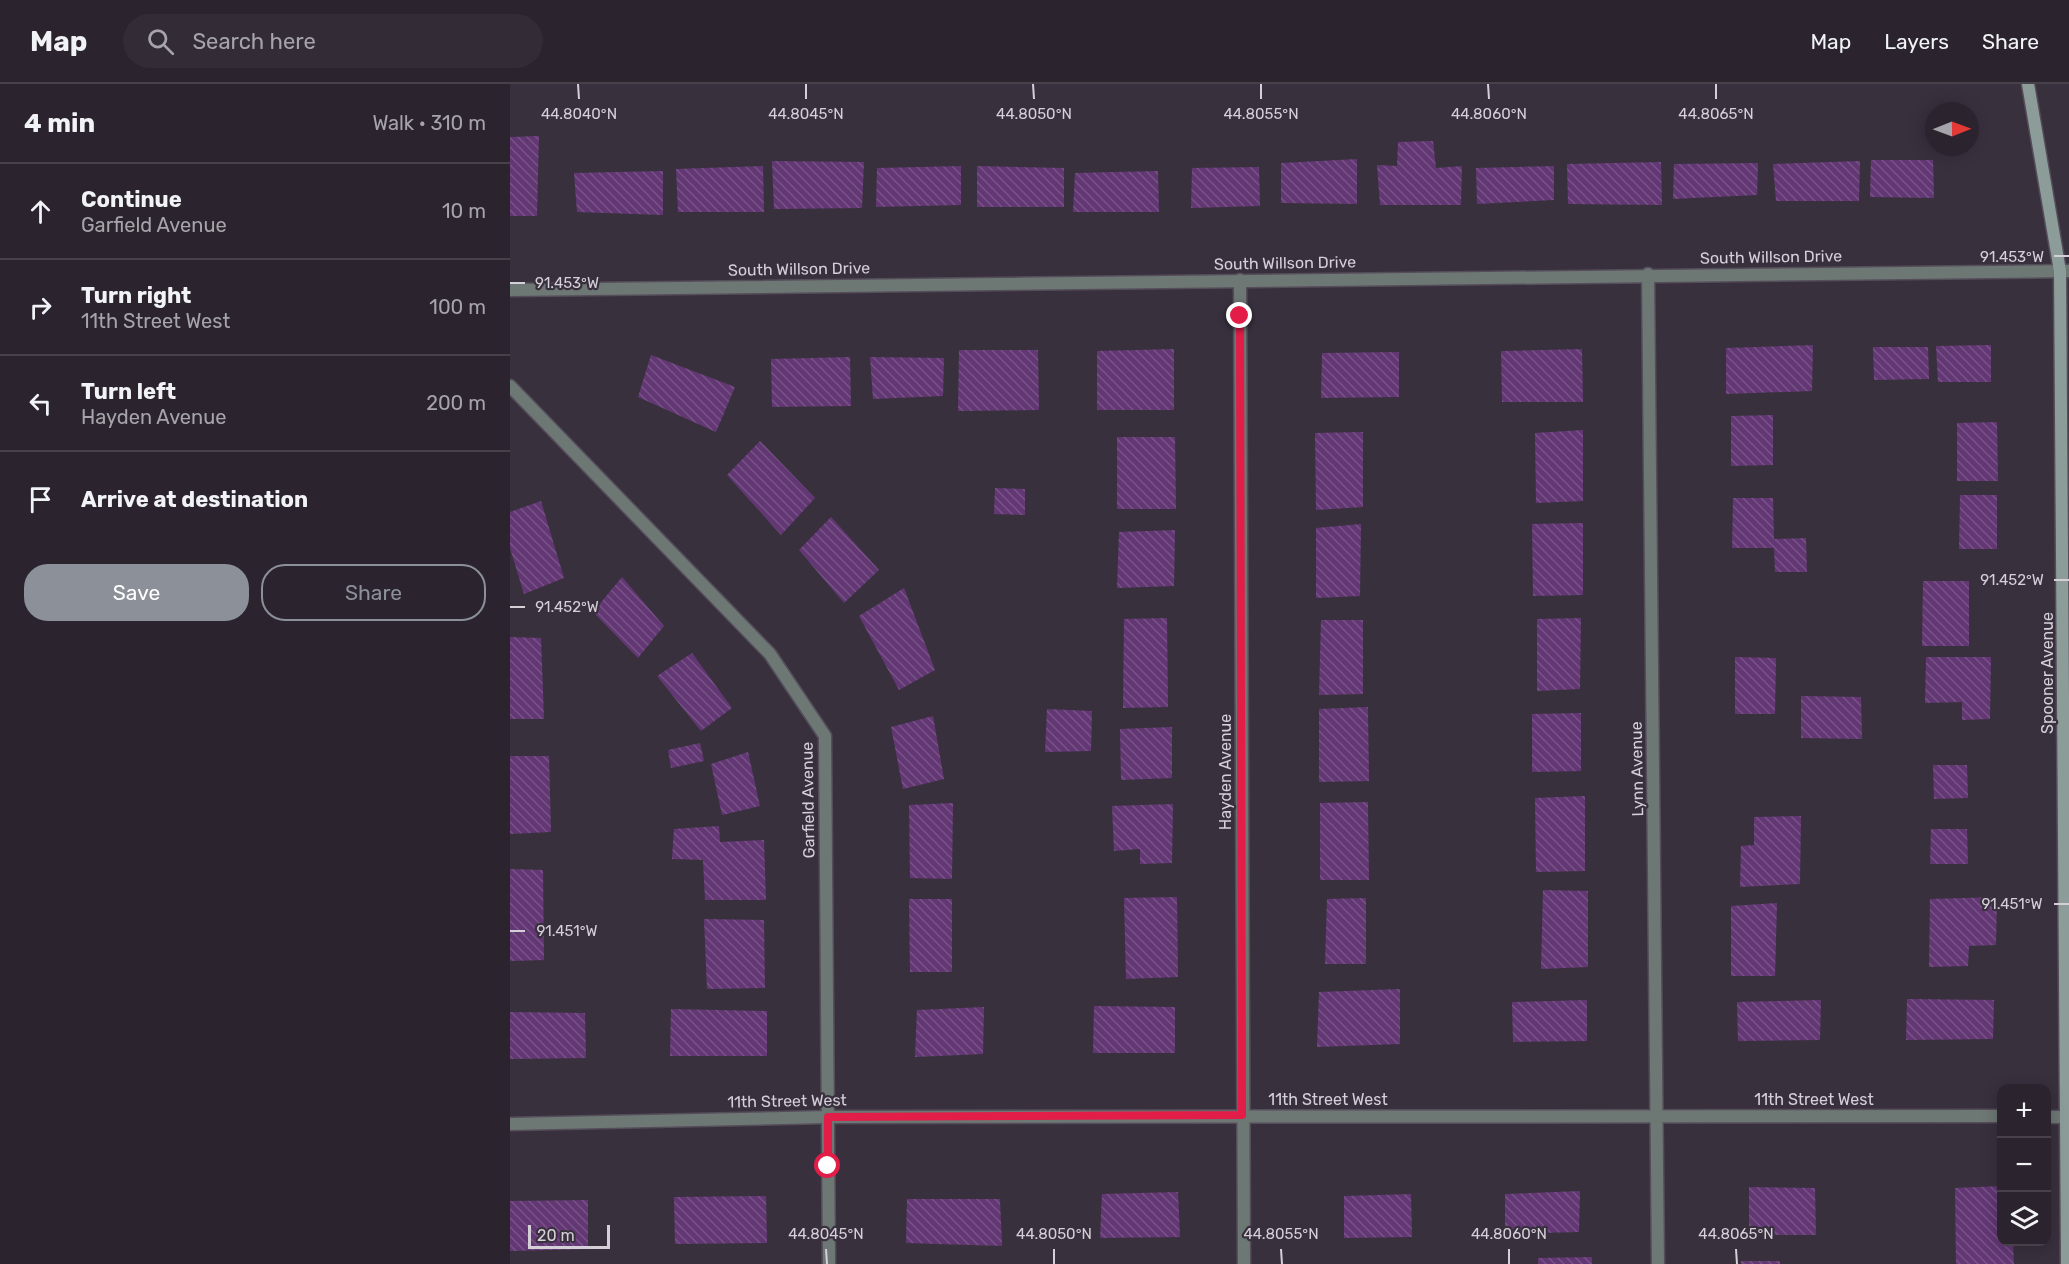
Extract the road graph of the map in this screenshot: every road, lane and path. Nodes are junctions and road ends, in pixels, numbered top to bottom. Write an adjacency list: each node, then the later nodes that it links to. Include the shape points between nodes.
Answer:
1 (2028, 84): 2 (street, Spooner Avenue)
2 (2065, 271): 3 (street, South Willson Drive); 12 (street, Spooner Avenue)
3 (1648, 274): 4 (street, South Willson Drive); 8 (street, Lynn Avenue)
4 (1240, 280): 5 (street, South Willson Drive); 7 (street, Hayden Avenue)
5 (510, 290)
6 (510, 386): 10 (street, Garfield Avenue, via 770,654 825,736)
7 (1242, 1115): 8 (street, 11th Street West); 10 (street, 11th Street West); 15 (street, Hayden Avenue)
8 (1657, 1115): 9 (street, 11th Street West); 16 (street, Lynn Avenue)
9 (1997, 1116)
10 (828, 1117): 13 (street, 11th Street West); 14 (street, Garfield Avenue)
11 (2051, 1117): 12 (street)
12 (2067, 1117): 17 (street, Spooner Avenue)
13 (510, 1124)
14 (829, 1264)
15 (1244, 1264)
16 (1658, 1264)
17 (2067, 1264)

